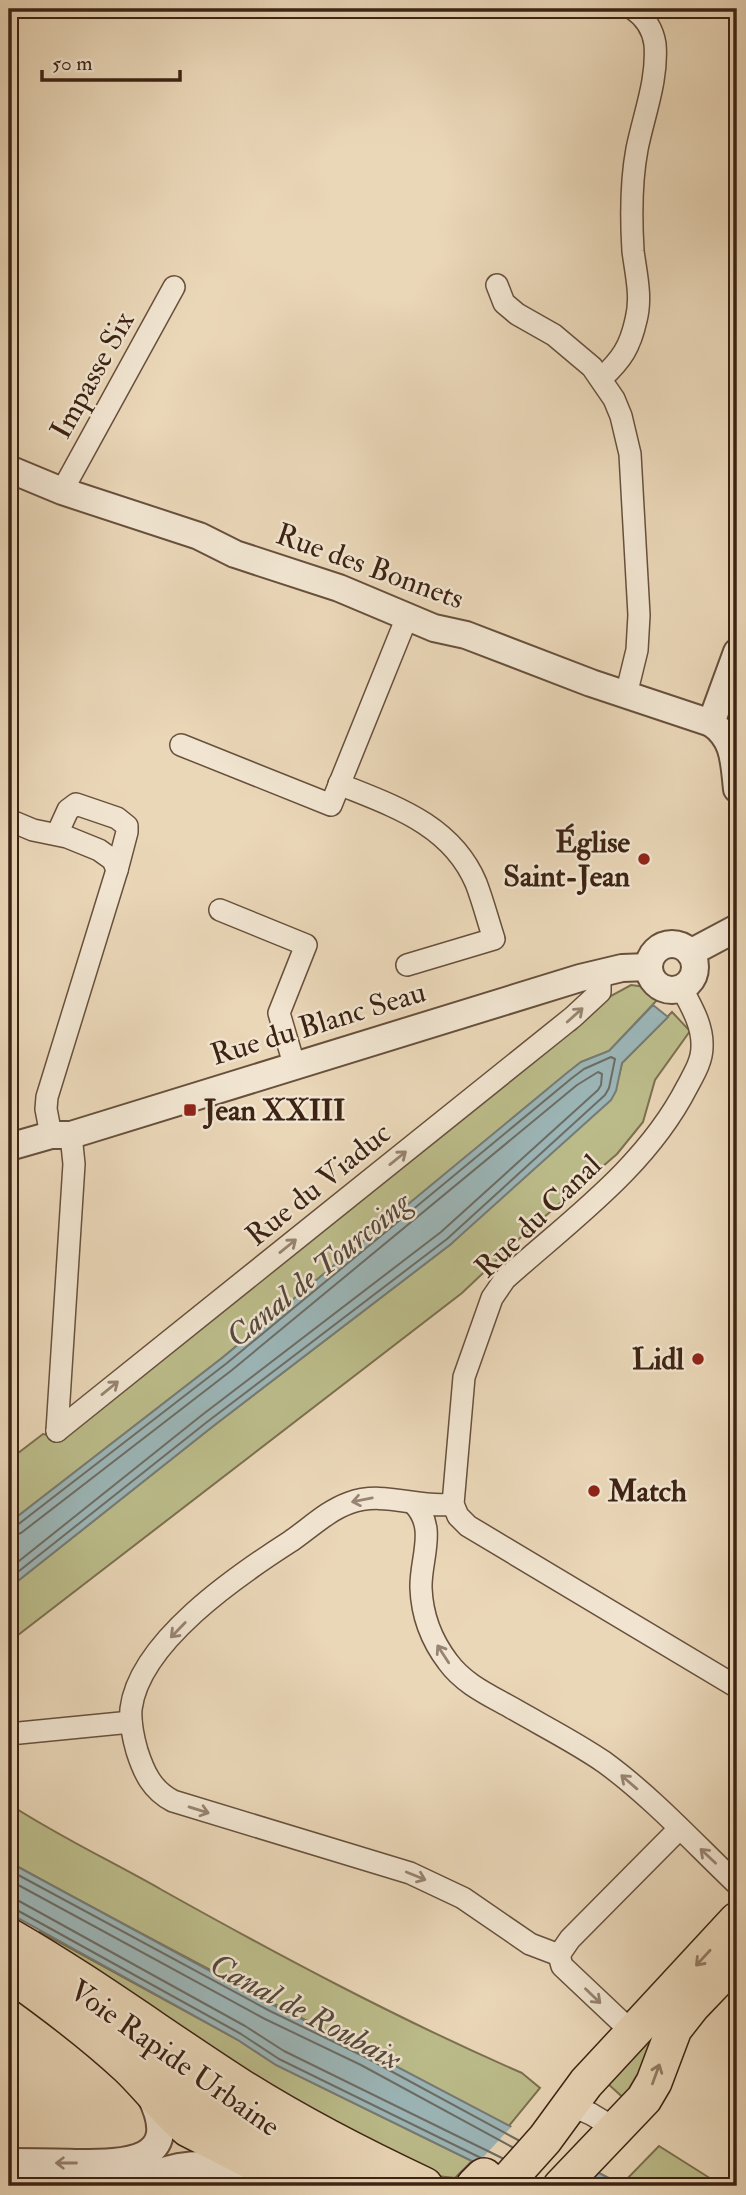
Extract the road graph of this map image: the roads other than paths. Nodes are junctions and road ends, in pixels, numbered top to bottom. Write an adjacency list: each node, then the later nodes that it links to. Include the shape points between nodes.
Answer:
1 (633, 9): 4 (street, via 649,26 655,59 634,181 633,250 639,299 629,345)
2 (497, 285): 4 (street, via 504,303 567,344)
3 (174, 287): 6 (street, Impasse Six)
4 (601, 378): 9 (street, via 621,416 630,454 639,614 637,650)
5 (9, 469): 6 (street, Rue des Bonnets)
6 (62, 491): 7 (street, Rue des Bonnets, via 199,536 234,554 339,588)
7 (407, 617): 9 (street, Rue des Bonnets); 13 (street)
8 (737, 652): 10 (street)
9 (626, 695): 10 (street, Rue des Bonnets)
10 (711, 723): 12 (street, via 726,736)
11 (181, 745): 13 (street, via 331,805)
12 (736, 762): 14 (street)
13 (339, 785): 21 (street, via 431,826 456,851 476,884 494,939)
14 (737, 789)
15 (9, 820): 16 (street)
16 (57, 834): 17 (street, via 99,850 113,860); 17 (street, via 68,810 76,804 117,818 127,832)
17 (117, 870): 26 (street, via 47,1097 46,1109)
18 (220, 910): 25 (street, via 306,945 279,1013)
19 (737, 928): 20 (street)
20 (690, 953): 22 (street, via 675,944 664,945 651,956); 24 (street, via 694,972)
21 (407, 965)
22 (649, 967): 23 (street, Rue du Blanc Seau); 24 (street, via 657,984)
23 (600, 973): 25 (street, Rue du Blanc Seau); 26 (street, Rue du Viaduc, one-way to 23, via 74,1164 57,1431 573,1017 600,992)
24 (681, 988): 29 (street, Rue du Canal, via 699,1025 702,1044 699,1063 677,1106 632,1166 505,1279 492,1298 464,1377)
25 (294, 1065): 26 (street, Rue du Blanc Seau)
26 (61, 1135): 27 (street, Rue du Blanc Seau)
27 (9, 1147)
28 (414, 1503): 29 (street); 30 (street, via 425,1517); 32 (street, one-way to 32, via 372,1498 343,1505 206,1601 152,1658 133,1698)
29 (457, 1512): 30 (street, via 433,1539); 31 (street)
30 (424, 1558): 34 (street, one-way to 30, via 602,1761 482,1692 456,1672 424,1615)
31 (737, 1687)
32 (131, 1722): 33 (street); 38 (street, one-way to 38, via 145,1773 165,1797 410,1873 463,1898 530,1944)
33 (9, 1734)
34 (679, 1829): 35 (street, one-way to 34); 38 (street)
35 (737, 1884)
36 (737, 1920): 42 (main road, one-way to 42)
37 (9, 1939): 53 (highway, Voie Rapide Urbaine, via 190,2076); 54 (highway, via 82,1981 254,2096)
38 (559, 1955): 43 (street, one-way to 43, via 562,1966)
39 (737, 1959): 42 (main road)
40 (9, 1961): 52 (highway, Voie Rapide Urbaine, via 247,2128)
41 (9, 1973): 44 (main road)
42 (685, 1996): 43 (main road); 46 (main road, one-way to 42, via 649,2091)
43 (634, 2034): 45 (main road)
44 (141, 2080): 48 (street, via 159,2115 160,2135 149,2152); 49 (main road, via 188,2129)
45 (562, 2111): 46 (street); 51 (main road); 55 (main road, via 542,2159)
46 (605, 2140): 56 (main road)
47 (9, 2162): 48 (street, one-way to 47)
48 (123, 2172): 49 (street, via 197,2164 232,2166); 50 (street, via 93,2185)
49 (291, 2182)
50 (9, 2183)
51 (488, 2183)
52 (355, 2186)
53 (382, 2186)
54 (424, 2186)
55 (519, 2186)
56 (561, 2186)

